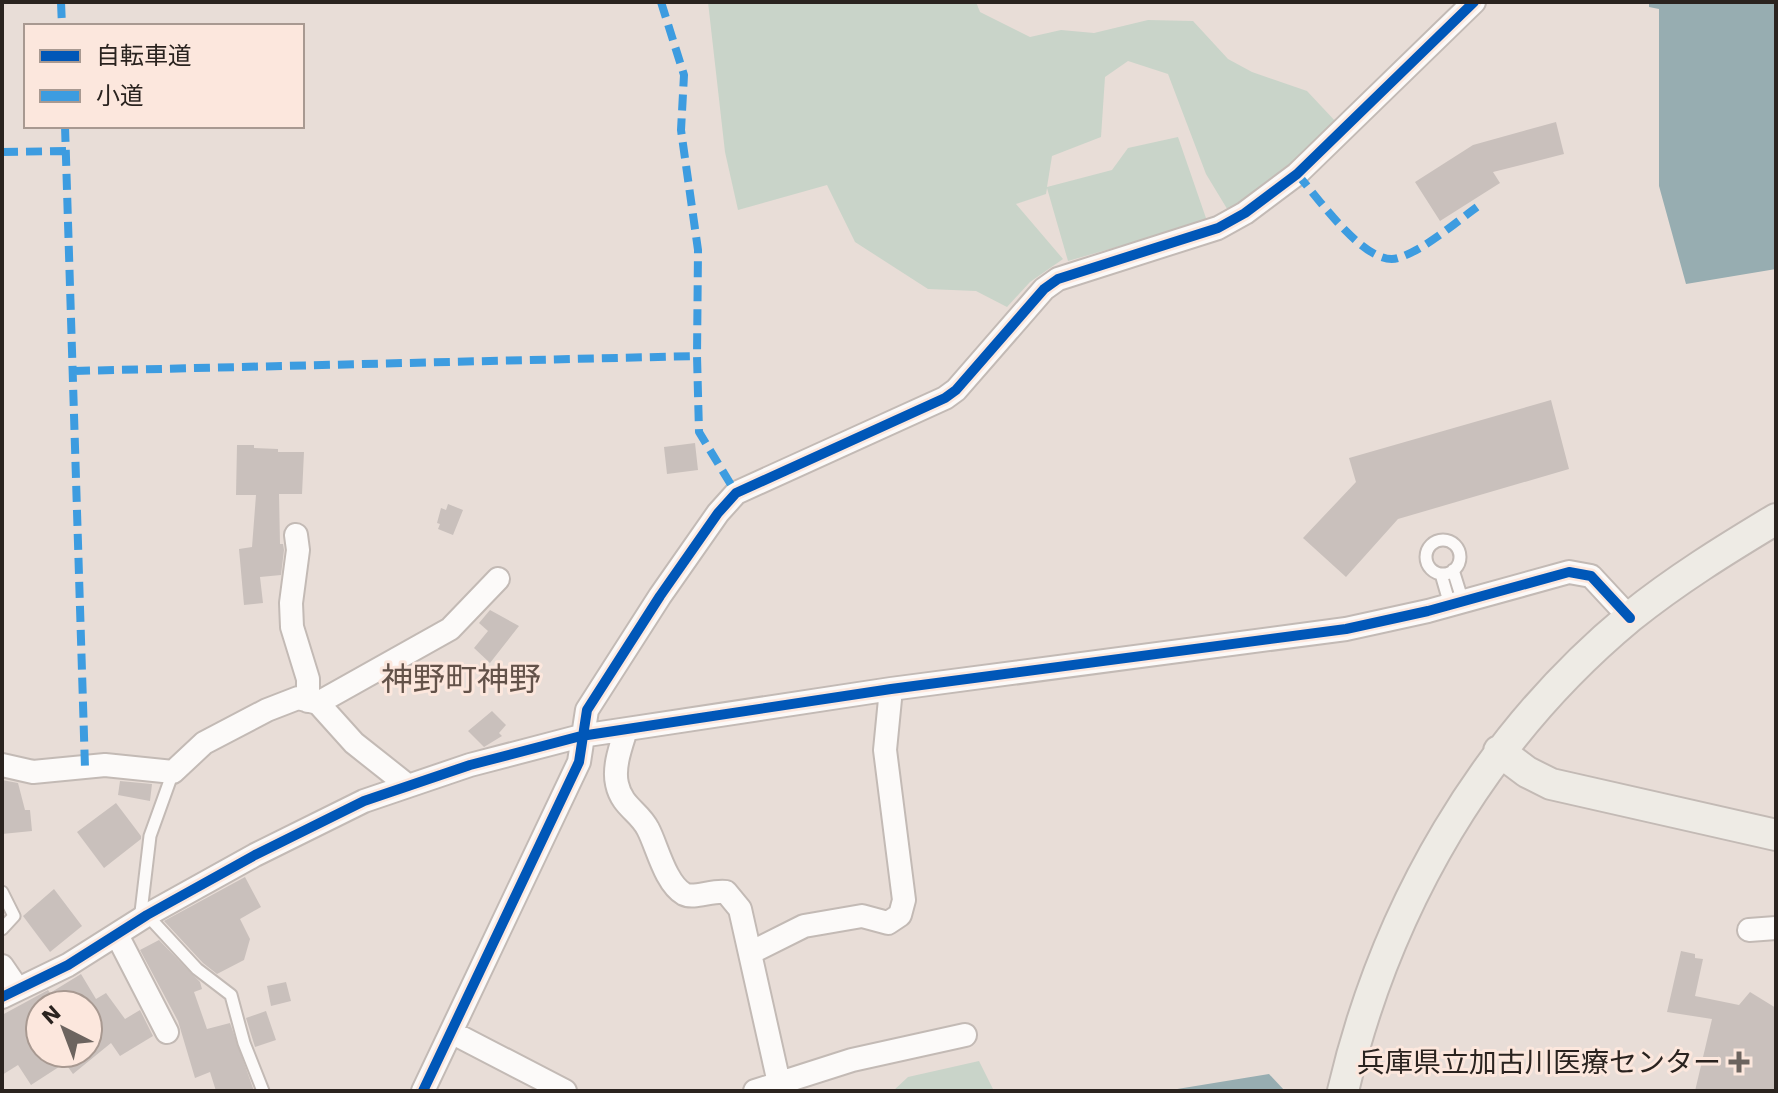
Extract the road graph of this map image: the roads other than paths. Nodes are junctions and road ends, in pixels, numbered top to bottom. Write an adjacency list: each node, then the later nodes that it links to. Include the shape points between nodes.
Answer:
1 (1474, 2): 12 (street, via 1297,174 1245,213 1218,228 1058,279 945,398 736,493 635,634 587,710)
2 (1776, 519): 8 (street, via 1709,559)
3 (296, 535): 10 (street, via 292,627)
4 (1453, 570): 5 (lane); 5 (lane, via 1464,550 1438,540 1426,562); 7 (lane)
5 (1441, 574): 7 (lane)
6 (498, 579): 10 (street, via 450,629)
7 (1456, 604): 8 (street, via 1569,572 1591,576); 9 (street, via 1346,629)
8 (1630, 618): 13 (street, via 1558,685)
9 (891, 689): 11 (street); 24 (street, via 885,750 904,900 900,915 888,923 862,916 804,926)
10 (313, 702): 15 (street, via 298,698 254,716 204,743); 16 (street)
11 (626, 730): 12 (street); 24 (street, via 616,781 623,801 648,829 657,854 683,893 696,896 711,890 734,899)
12 (581, 736): 16 (street); 28 (street, via 579,762)
13 (1499, 751): 17 (street, via 1551,784); 35 (street, via 1440,842 1392,938)
14 (2, 765): 15 (street, via 33,772 105,765)
15 (173, 772): 19 (lane, via 150,836 141,912)
16 (407, 785): 19 (street, via 255,855)
17 (1776, 835)
18 (2, 892): 21 (lane, via 14,916)
19 (147, 915): 23 (street); 31 (lane, via 197,969 231,995)
20 (1776, 928): 22 (street)
21 (2, 929)
22 (1749, 930)
23 (117, 935): 26 (street); 27 (street)
24 (750, 953): 30 (street)
25 (2, 966): 26 (street)
26 (10, 992)
27 (167, 1032)
28 (451, 1032): 32 (street); 33 (street)
29 (965, 1035): 30 (street, via 937,1053 852,1060)
30 (779, 1083): 34 (street)
31 (263, 1091)
32 (423, 1091)
33 (565, 1091)
34 (755, 1091)
35 (1343, 1091)

